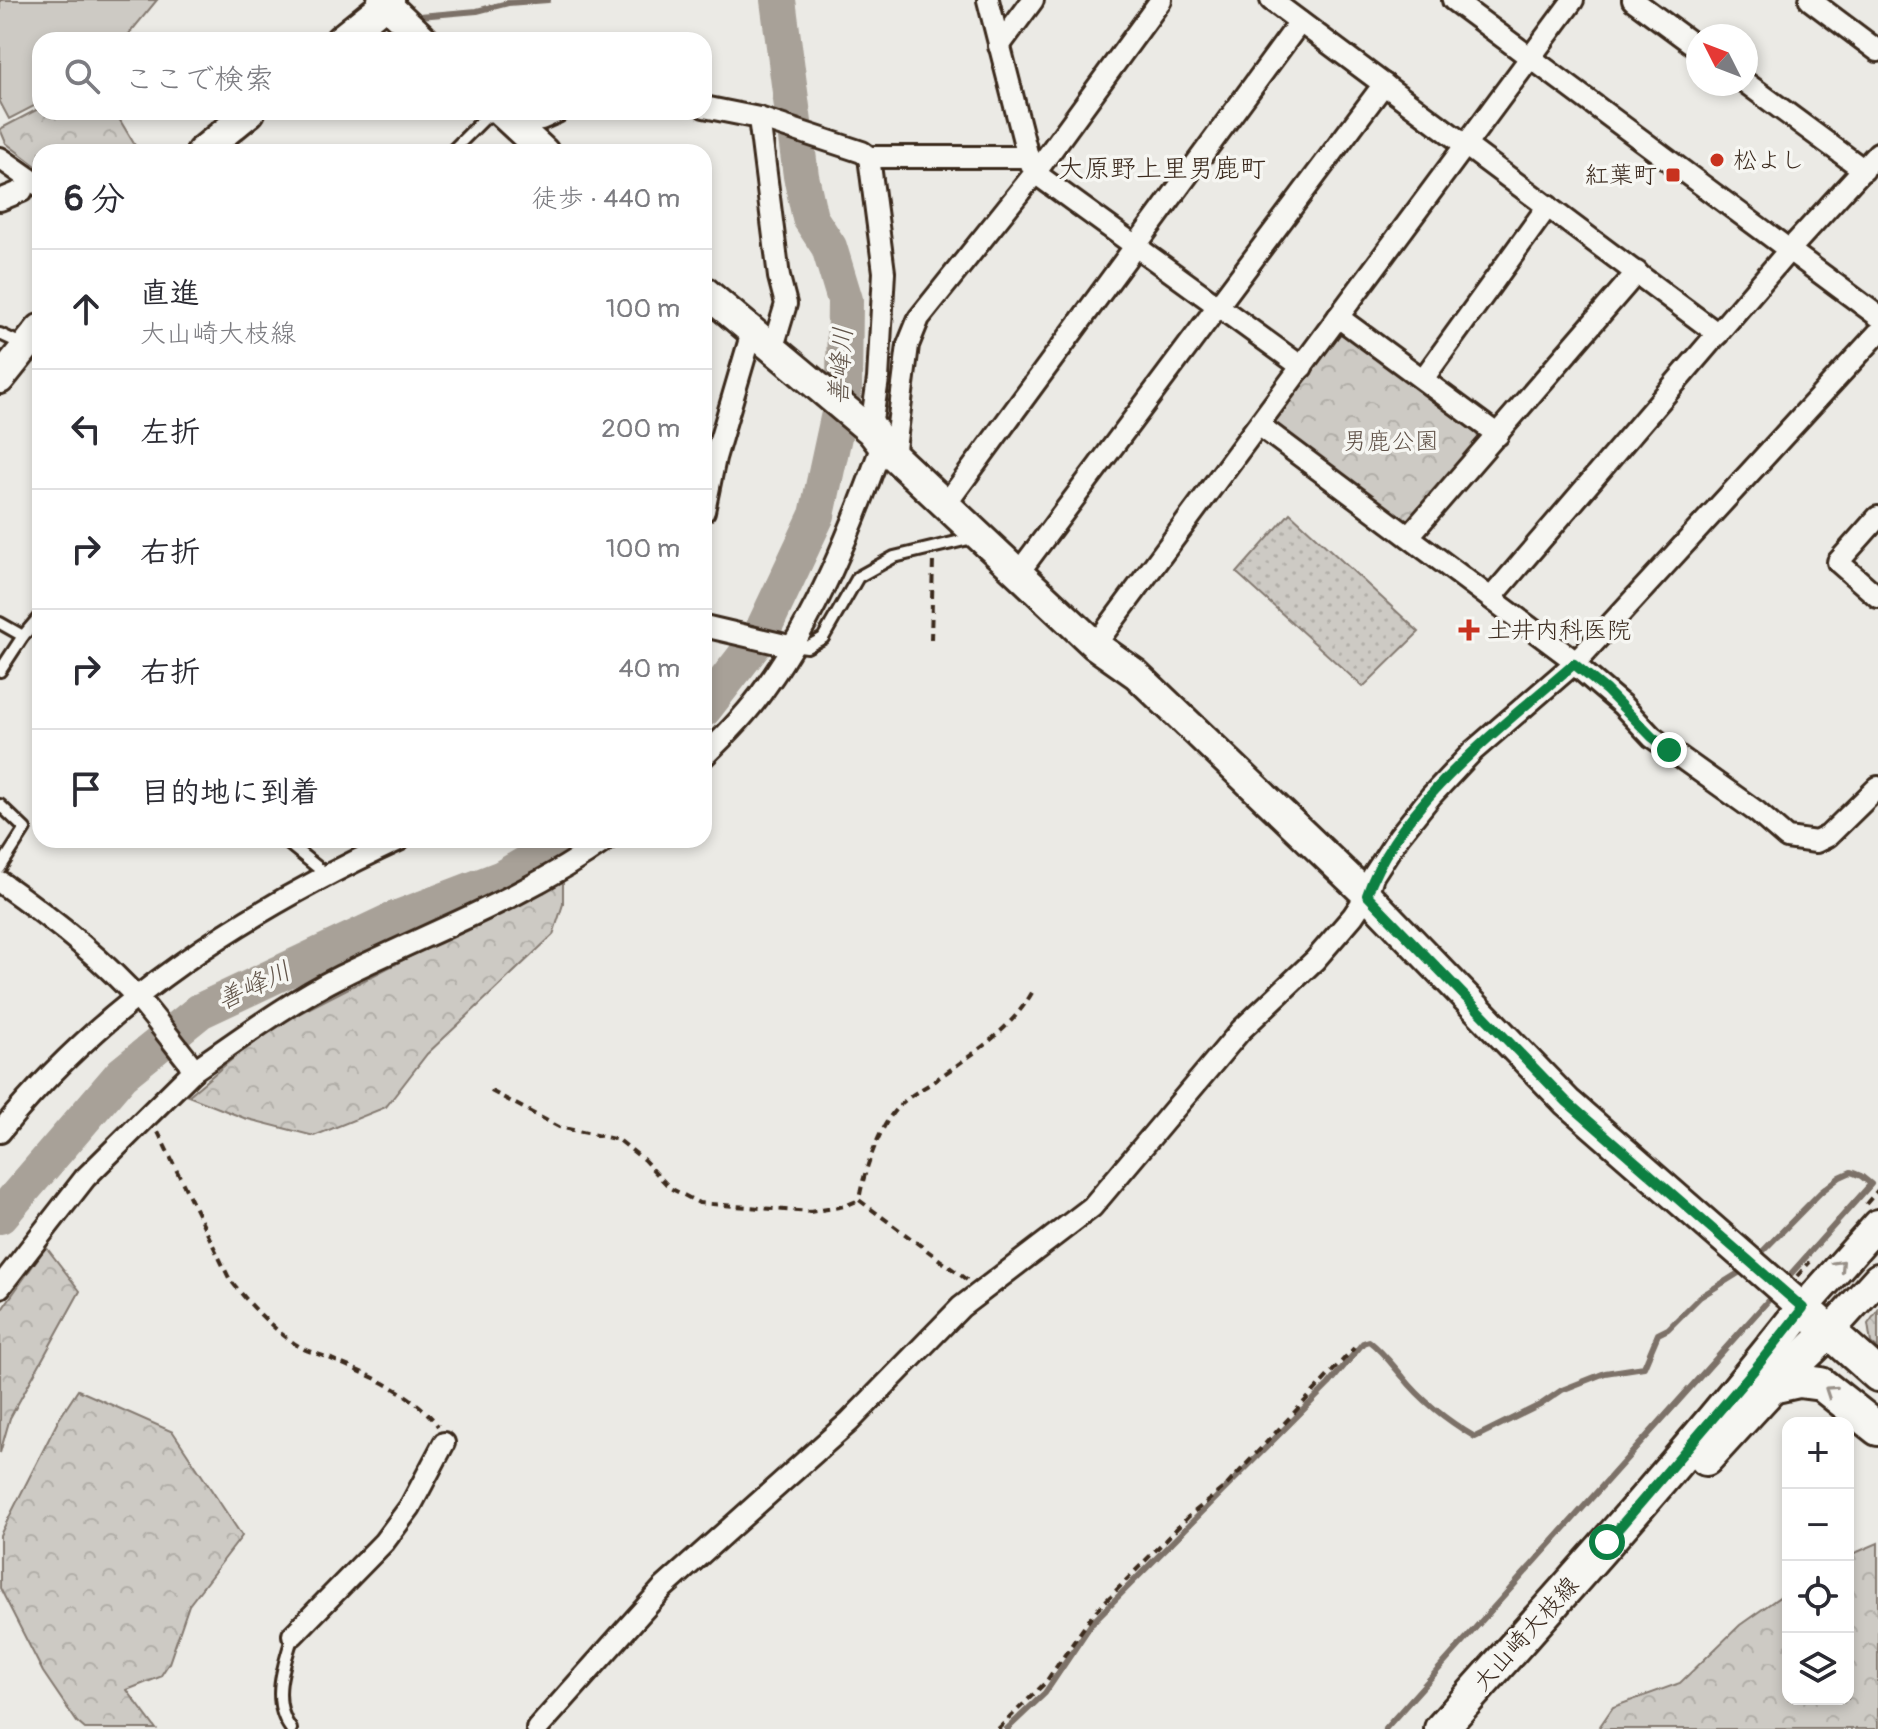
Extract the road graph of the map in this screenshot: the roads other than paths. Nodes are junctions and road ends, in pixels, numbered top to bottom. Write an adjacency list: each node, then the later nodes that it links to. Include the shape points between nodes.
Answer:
1 (988, 0): 14 (street)
2 (1033, 0): 14 (street)
3 (1161, 0): 31 (street)
4 (1271, 0): 10 (street)
5 (1453, 0): 16 (street)
6 (1573, 0): 16 (street)
7 (1633, 0): 13 (street)
8 (1810, 0): 15 (street)
9 (386, 1): 11 (street); 12 (street)
10 (1300, 22): 17 (street); 36 (street)
11 (349, 32)
12 (416, 32)
13 (1686, 39)
14 (999, 46): 31 (street)
15 (1878, 51)
16 (1531, 57): 27 (street); 37 (street)
17 (1384, 84): 27 (street); 40 (street)
18 (1758, 92): 32 (street)
19 (712, 109): 20 (street)
20 (759, 118): 29 (street); 48 (street, via 786,304)
21 (240, 120): 24 (street)
22 (483, 120): 25 (lane)
23 (510, 120): 26 (street)
24 (211, 144)
25 (459, 144)
26 (536, 144)
27 (1465, 145): 35 (street); 42 (street)
28 (1878, 153): 32 (street)
29 (866, 154): 31 (street); 54 (street, via 884,272 872,420)
30 (0, 158): 33 (street)
31 (1031, 165): 36 (street); 54 (street, via 919,318)
32 (1864, 170): 37 (street)
33 (31, 188): 34 (street)
34 (0, 200)
35 (1548, 206): 38 (street); 51 (street)
36 (1135, 246): 40 (street); 56 (street)
37 (1790, 249): 41 (street); 45 (street)
38 (1637, 272): 45 (street); 53 (street)
39 (712, 298): 48 (street)
40 (1218, 306): 49 (street); 60 (street)
41 (1878, 316)
42 (1338, 317): 49 (street); 51 (street)
43 (1878, 333): 69 (street)
44 (0, 334): 46 (lane)
45 (1718, 334): 62 (street)
46 (32, 337)
47 (32, 338): 50 (street)
48 (769, 345): 54 (street); 55 (street)
49 (1302, 367): 52 (street)
50 (0, 379)
51 (1423, 379): 53 (street)
52 (1259, 425): 58 (street); 68 (street)
53 (1498, 435): 58 (street)
54 (883, 444): 56 (street); 67 (street, via 853,522)
55 (712, 472)
56 (946, 504): 59 (street)
57 (1878, 517): 61 (street, via 1838,562)
58 (1409, 536): 62 (street)
59 (980, 537): 60 (street); 67 (lane, via 894,557 858,577 823,638 807,647)
60 (1019, 572): 68 (street)
61 (1878, 597)
62 (1491, 598): 69 (street)
63 (0, 623): 66 (lane)
64 (32, 625): 66 (lane)
65 (712, 628): 67 (street)
66 (23, 636): 70 (lane)
67 (789, 645): 71 (street, via 746,712)
68 (1095, 645): 80 (street, via 1136,674)
69 (1575, 663): 72 (street, via 1652,737 1787,838 1816,842 1828,836); 80 (street, via 1473,751 1431,796 1373,876)
70 (0, 671)
71 (712, 748)
72 (1878, 787)
73 (0, 805): 77 (lane, via 25,829)
74 (294, 848): 78 (lane)
75 (383, 848): 78 (street)
76 (594, 848): 82 (street, via 550,876 339,977)
77 (0, 868)
78 (327, 875): 81 (street, via 209,943)
79 (0, 882): 81 (street, via 46,914)
80 (1367, 895): 87 (street, via 1567,1102); 96 (street, via 1315,960 1241,1030 1092,1207 961,1307 849,1422 663,1588)
81 (138, 1000): 82 (street); 83 (street, via 69,1057)
82 (191, 1066): 86 (street, via 85,1178)
83 (0, 1132)
84 (1878, 1224): 87 (street, one-way to 84)
85 (1878, 1278): 88 (street)
86 (0, 1287)
87 (1803, 1308): 88 (main road); 97 (main road, 大山崎大枝線, via 1617,1531)
88 (1829, 1332): 89 (main road); 90 (main road, 大山崎大枝線); 91 (main road)
89 (1878, 1375)
90 (1772, 1387): 92 (main road, one-way to 90, via 1821,1384 1799,1381); 98 (main road, 大山崎大枝線)
91 (1878, 1397)
92 (1878, 1429)
93 (444, 1443): 94 (street, via 410,1507 384,1542)
94 (293, 1635): 95 (lane, via 279,1684)
95 (291, 1729)
96 (537, 1729)
97 (1441, 1729)
98 (1462, 1729)

